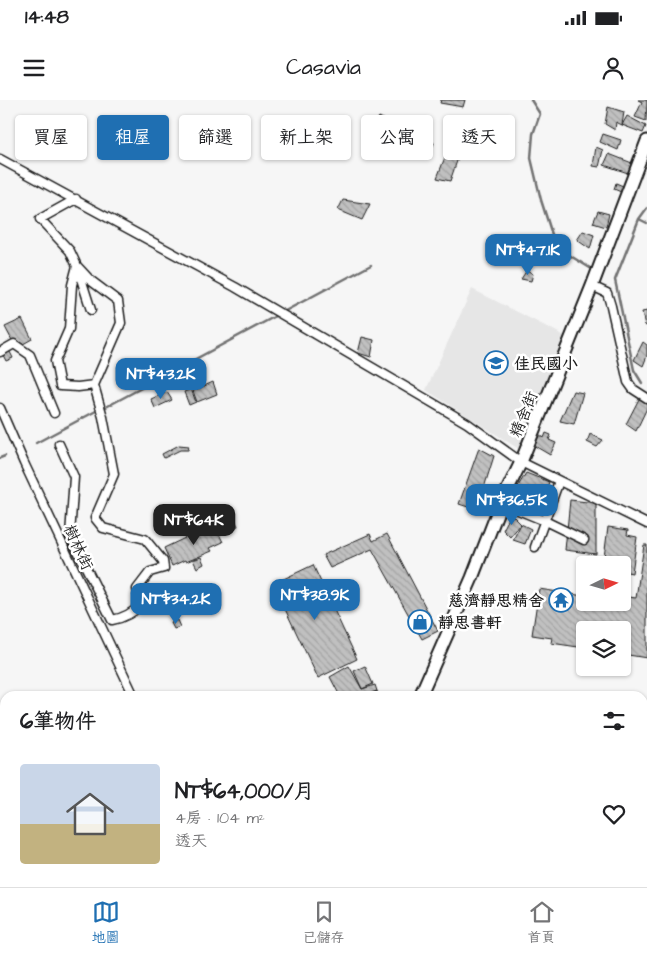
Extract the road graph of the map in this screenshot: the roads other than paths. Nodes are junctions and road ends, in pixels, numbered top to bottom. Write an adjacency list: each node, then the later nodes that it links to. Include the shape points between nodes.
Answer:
1 (647, 141): 5 (street, 精舍街)
2 (0, 159): 3 (street)
3 (76, 199): 4 (street, via 40,219 70,251); 13 (street, via 227,282 467,422)
4 (77, 266): 6 (street); 8 (street, via 118,301 121,323); 8 (street, via 72,285 69,329 55,361 60,386)
5 (592, 286): 9 (street, via 607,293 628,382); 13 (street, 精舍街)
6 (91, 310)
7 (0, 352): 11 (street, via 14,344 30,356)
8 (94, 385): 12 (street, via 114,474 95,518 103,528 145,539 163,561 164,568 150,572 137,589 140,605 118,619 112,620 70,536 74,477)
9 (647, 398)
10 (0, 408): 20 (street, 樹林街)
11 (54, 413)
12 (59, 444)
13 (521, 462): 14 (street); 15 (street, 精舍街)
14 (559, 481): 16 (street); 17 (street)
15 (501, 503): 16 (street); 21 (street, 精舍街)
16 (545, 520): 18 (street); 19 (street)
17 (647, 524)
18 (584, 540)
19 (536, 547)
20 (132, 691)
21 (422, 691)

